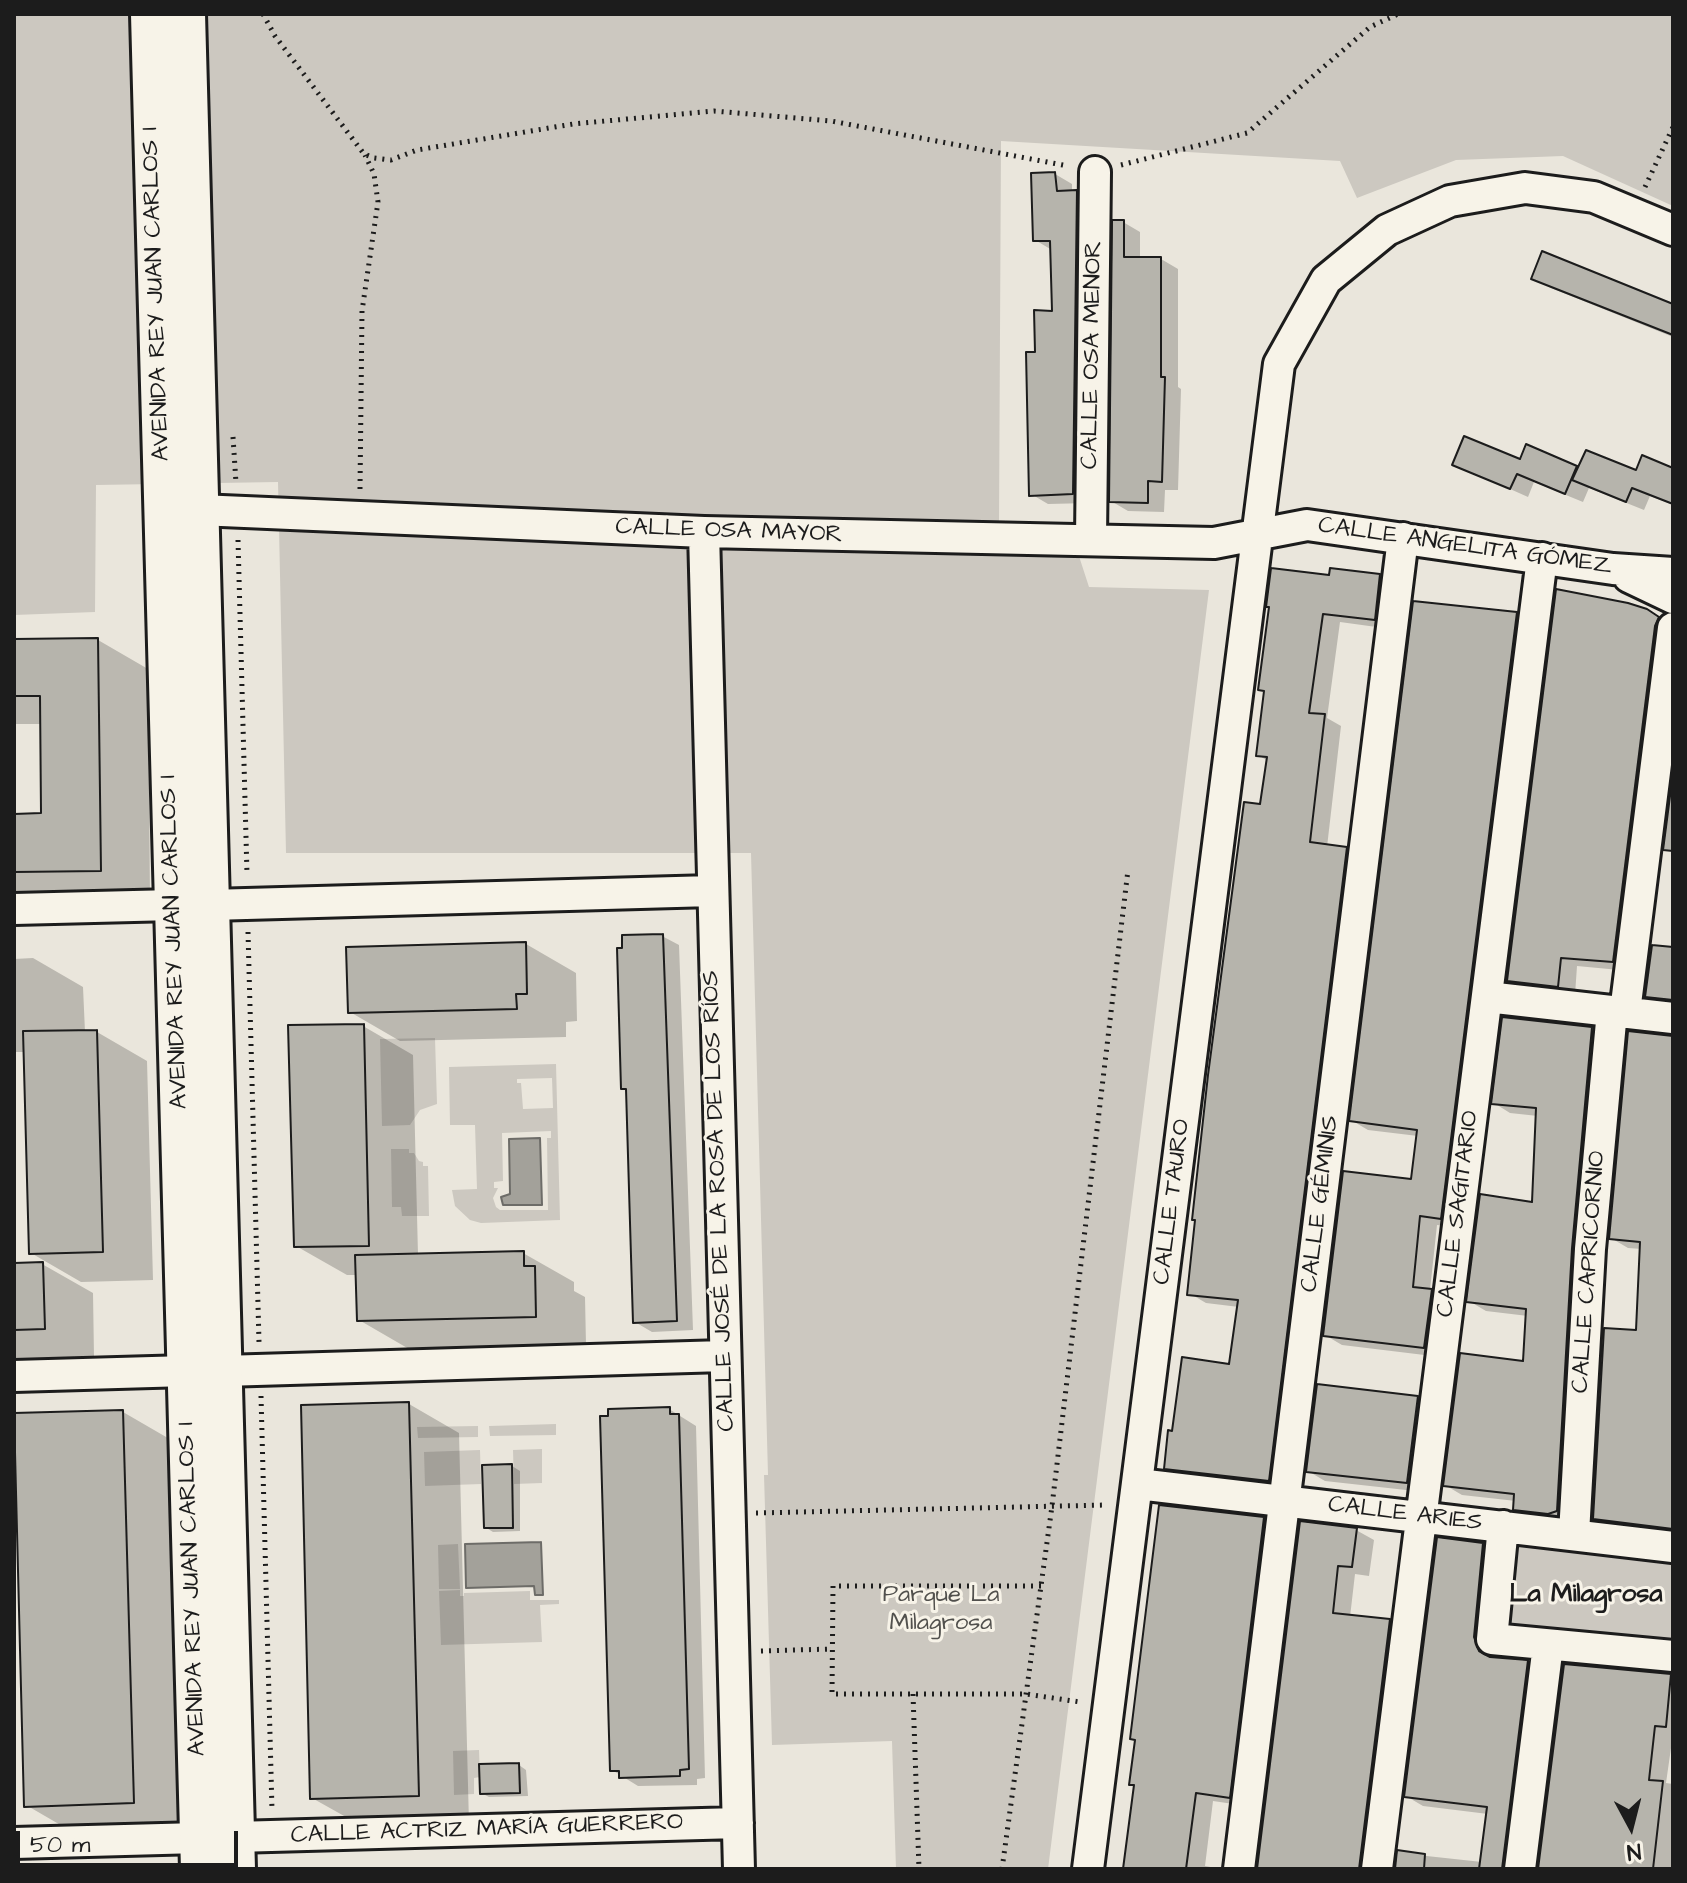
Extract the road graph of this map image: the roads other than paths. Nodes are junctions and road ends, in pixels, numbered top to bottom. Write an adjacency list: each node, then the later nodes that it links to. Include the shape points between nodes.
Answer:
1 (150, 14): 16 (main road, AVENIDA REY JUAN CARLOS I)
2 (186, 14): 5 (main road, AVENIDA REY JUAN CARLOS I)
3 (1095, 172): 9 (street, CALLE OSA MENOR)
4 (1673, 230): 7 (street, CALLE TAURO, via 1594,197 1525,188 1450,201 1387,230 1326,280 1279,364)
5 (199, 510): 6 (street, CALLE OSA MAYOR); 16 (main road, AVENIDA REY JUAN CARLOS I)
6 (704, 532): 9 (street, CALLE OSA MAYOR); 15 (street, CALLE JOSÉ DE LA ROSA DE LOS RÍOS)
7 (1258, 535): 8 (street, CALLE ANGELITA GÓMEZ, via 1307,525); 9 (street, CALLE OSA MAYOR, via 1214,543); 24 (street, CALLE TAURO)
8 (1403, 538): 10 (street, CALLE ANGELITA GÓMEZ); 25 (street, CALLE GÉMINIS)
9 (1091, 539)
10 (1542, 558): 11 (street, CALLE ANGELITA GÓMEZ); 18 (street, CALLE SAGITARIO)
11 (1613, 569): 12 (street, CALLE ANGELITA GÓMEZ); 13 (street)
12 (1673, 573)
13 (1673, 598)
14 (1673, 628): 19 (street, CALLE CAPRICORNIO)
15 (712, 891): 16 (street); 21 (street, CALLE JOSÉ DE LA ROSA DE LOS RÍOS)
16 (192, 905): 17 (street); 22 (main road, AVENIDA REY JUAN CARLOS I)
17 (14, 909)
18 (1487, 997): 19 (street); 26 (street, CALLE SAGITARIO)
19 (1618, 1012): 20 (street); 28 (street, CALLE CAPRICORNIO, via 1590,1249)
20 (1673, 1018)
21 (724, 1356): 22 (street); 32 (street, CALLE JOSÉ DE LA ROSA DE LOS RÍOS)
22 (205, 1371): 23 (street); 34 (main road, AVENIDA REY JUAN CARLOS I)
23 (14, 1376)
24 (1136, 1494): 25 (street, CALLE ARIES); 36 (street, CALLE TAURO)
25 (1284, 1501): 26 (street, CALLE ARIES); 37 (street, CALLE GÉMINIS)
26 (1421, 1516): 27 (street, CALLE ARIES); 38 (street, CALLE SAGITARIO)
27 (1503, 1526): 28 (street, CALLE ARIES); 30 (street, via 1492,1639)
28 (1574, 1534): 29 (street, CALLE ARIES)
29 (1673, 1547)
30 (1548, 1645): 31 (street); 39 (street)
31 (1673, 1656)
32 (738, 1823): 34 (street, CALLE ACTRIZ MARÍA GUERRERO); 35 (street, CALLE JOSÉ DE LA ROSA DE LOS RÍOS)
33 (14, 1843): 34 (street, CALLE ACTRIZ MARÍA GUERRERO)
34 (218, 1853)
35 (739, 1869)
36 (1088, 1869)
37 (1239, 1869)
38 (1377, 1869)
39 (1520, 1869)

